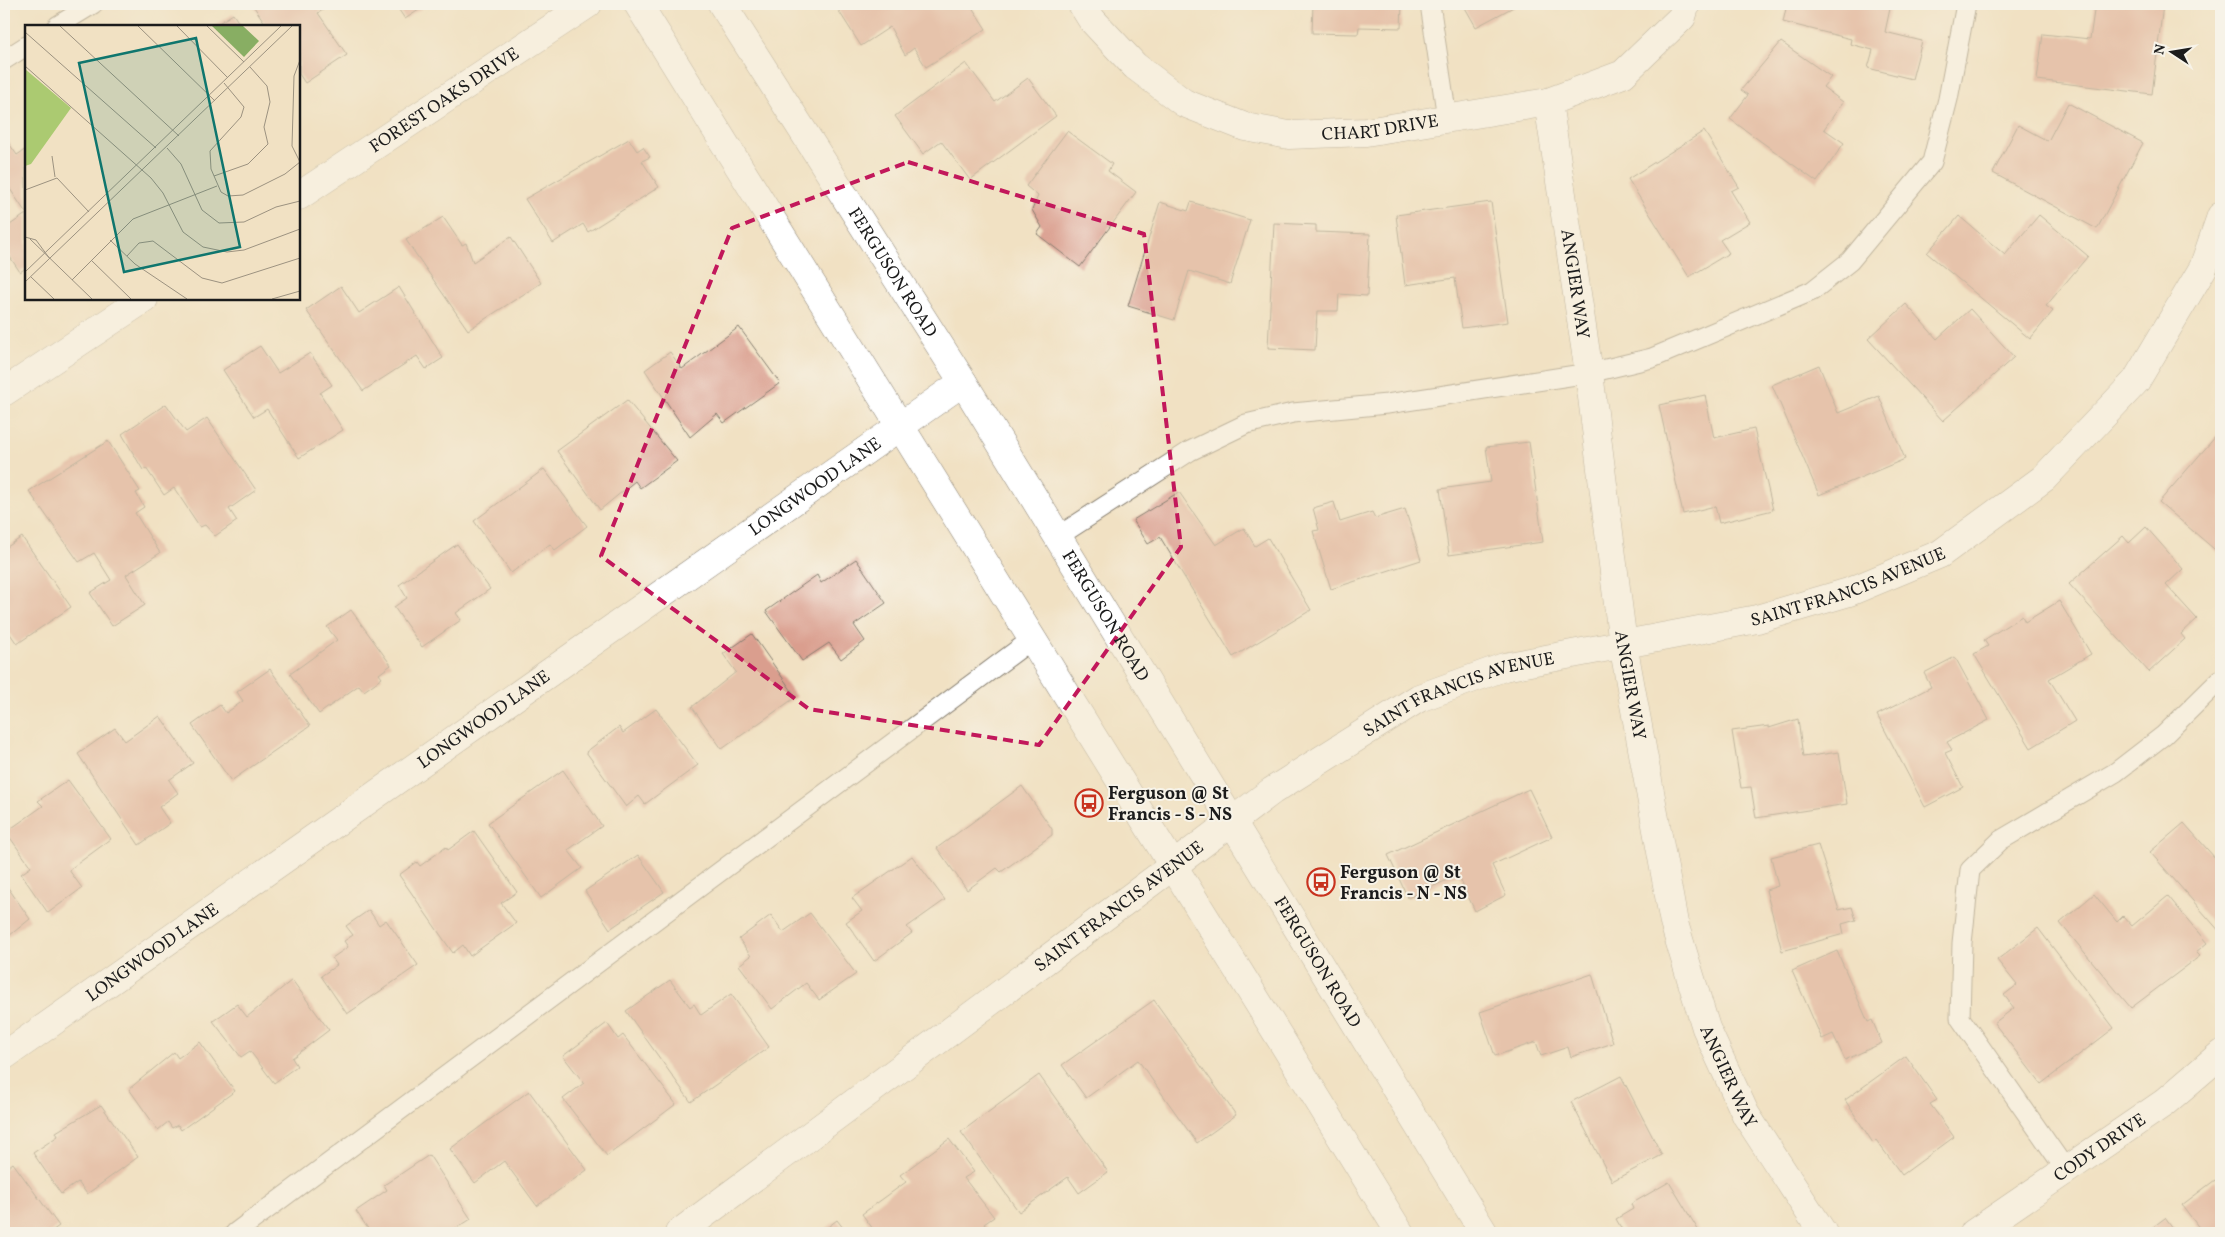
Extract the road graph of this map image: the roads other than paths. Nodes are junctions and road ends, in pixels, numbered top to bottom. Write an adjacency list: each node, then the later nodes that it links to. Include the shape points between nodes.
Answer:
1 (93, 4): 9 (lane)
2 (588, 4): 14 (street, FOREST OAKS DRIVE)
3 (638, 4): 20 (street)
4 (722, 4): 18 (street, FERGUSON ROAD)
5 (1082, 4): 13 (street, CHART DRIVE, via 1092,20 1135,66 1156,82 1184,103 1245,127 1289,135 1366,132)
6 (1430, 4): 13 (lane)
7 (1686, 4): 12 (street, CHART DRIVE, via 1682,17 1623,74)
8 (1966, 4): 17 (lane, via 1932,162 1850,261 1812,291 1767,311 1652,358)
9 (59, 25)
10 (25, 47): 11 (lane)
11 (4, 60)
12 (1548, 102): 13 (street, CHART DRIVE); 17 (street, ANGIER WAY)
13 (1447, 118)
14 (300, 195)
15 (2221, 216): 23 (street, SAINT FRANCIS AVENUE, via 2203,268 2136,381 2044,478 1940,554 1849,592 1758,619)
16 (142, 300): 19 (street)
17 (1589, 374): 21 (lane, via 1387,404 1293,413 1246,424 1190,451); 23 (street, ANGIER WAY)
18 (963, 382): 20 (street, LONGWOOD LANE); 21 (street, FERGUSON ROAD)
19 (4, 392)
20 (899, 427): 22 (street); 28 (street, LONGWOOD LANE)
21 (1057, 537): 25 (street, FERGUSON ROAD)
22 (1031, 640): 26 (street); 30 (lane)
23 (1623, 644): 25 (street, SAINT FRANCIS AVENUE, via 1504,667 1420,698 1302,771); 34 (street, ANGIER WAY, via 1674,923 1706,1028 1746,1115)
24 (2221, 679): 29 (lane, via 2164,735 2116,772 2001,840 1970,870 1962,943 1960,1018)
25 (1230, 821): 26 (street, SAINT FRANCIS AVENUE); 33 (street, FERGUSON ROAD)
26 (1174, 865): 31 (street, SAINT FRANCIS AVENUE); 32 (street)
27 (2221, 1054): 29 (street, CODY DRIVE, via 2164,1103)
28 (4, 1056)
29 (2066, 1170): 35 (street, CODY DRIVE)
30 (235, 1233)
31 (679, 1233)
32 (1400, 1233)
33 (1484, 1233)
34 (1823, 1233)
35 (1974, 1233)

